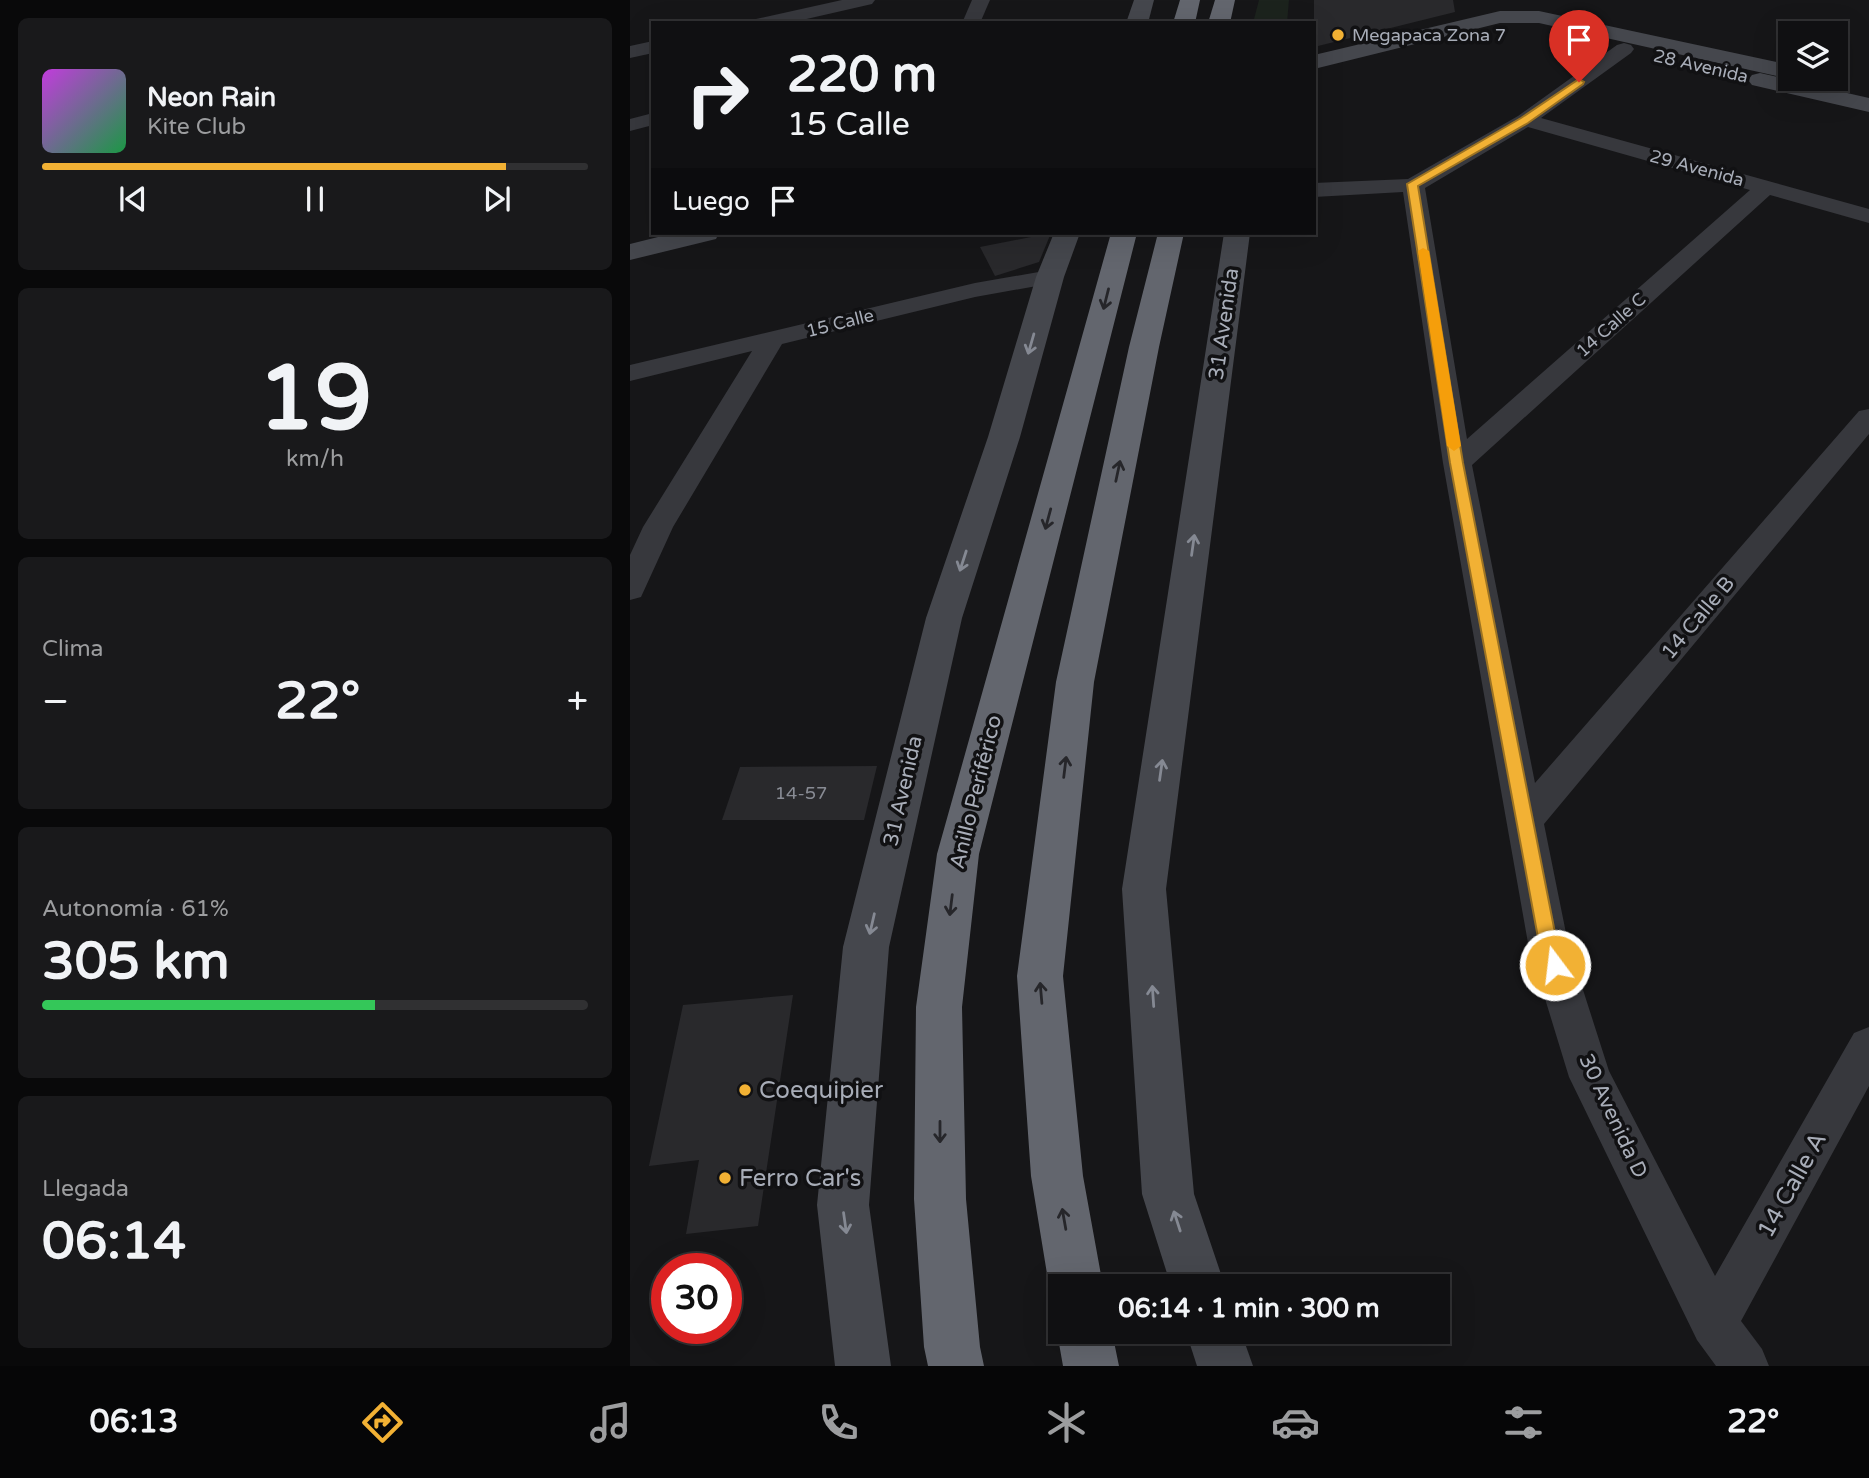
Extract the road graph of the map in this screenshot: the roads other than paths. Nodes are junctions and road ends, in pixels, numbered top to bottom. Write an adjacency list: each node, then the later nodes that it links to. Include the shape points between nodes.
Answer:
1 (866, 0): 7 (street)
2 (981, 0): 8 (street)
3 (1144, 0): 9 (street)
4 (1190, 0): 10 (highway)
5 (1225, 0): 11 (highway)
6 (1499, 6): 12 (street, 28 Avenida); 13 (street); 13 (street, 28 Avenida, via 1460,2 1464,17); 14 (street); 15 (street, 28 Avenida)
7 (772, 21)
8 (972, 21)
9 (1138, 21)
10 (1185, 21)
11 (1220, 21)
12 (1533, 26): 14 (street); 15 (street, 28 Avenida)
13 (1424, 34): 18 (street)
14 (1465, 39): 20 (street)
15 (1627, 42): 19 (street, 28 Avenida); 23 (street, 28 Avenida); 25 (street)
16 (651, 47): 17 (street)
17 (630, 52)
18 (1316, 61)
19 (1778, 70)
20 (1316, 77)
21 (1848, 84): 22 (street)
22 (1869, 89)
23 (1869, 105)
24 (651, 119): 26 (street)
25 (1525, 120): 27 (street); 28 (street, 29 Avenida)
26 (630, 124)
27 (1413, 184): 29 (street); 43 (street, 30 Avenida D)
28 (1766, 187): 30 (street, 29 Avenida); 43 (street, 14 Calle C)
29 (1316, 190)
30 (1869, 215)
31 (651, 223): 32 (street)
32 (630, 228)
33 (698, 235): 38 (street)
34 (1066, 235): 39 (street, 31 Avenida)
35 (1123, 235): 54 (highway, Anillo Periférico, one-way to 54, via 958,854 939,1007 940,1199)
36 (1171, 235): 48 (highway, one-way to 36, via 1057,1176 1040,976 1075,682)
37 (1237, 235): 49 (street, 31 Avenida, one-way to 37, via 1168,1194 1144,889)
38 (630, 252)
39 (1050, 277): 40 (street, 15 Calle, via 975,290); 51 (street, 31 Avenida, one-way to 51, via 1004,437 944,618 866,947 843,1205)
40 (772, 340): 41 (street, 15 Calle); 44 (street)
41 (630, 373)
42 (1869, 416): 46 (street, 14 Calle B)
43 (1457, 463): 46 (street, 30 Avenida D)
44 (644, 531): 45 (street)
45 (630, 589)
46 (1526, 819): 50 (street, 30 Avenida D, via 1548,943 1590,1077)
47 (1869, 1046): 50 (street, 14 Calle A)
48 (1074, 1274)
49 (1194, 1274)
50 (1714, 1323): 58 (street, 30 Avenida D)
51 (860, 1340): 55 (street)
52 (1087, 1344): 56 (highway)
53 (1218, 1344): 57 (street)
54 (952, 1360)
55 (835, 1366)
56 (1091, 1366)
57 (1225, 1366)
58 (1745, 1366)

